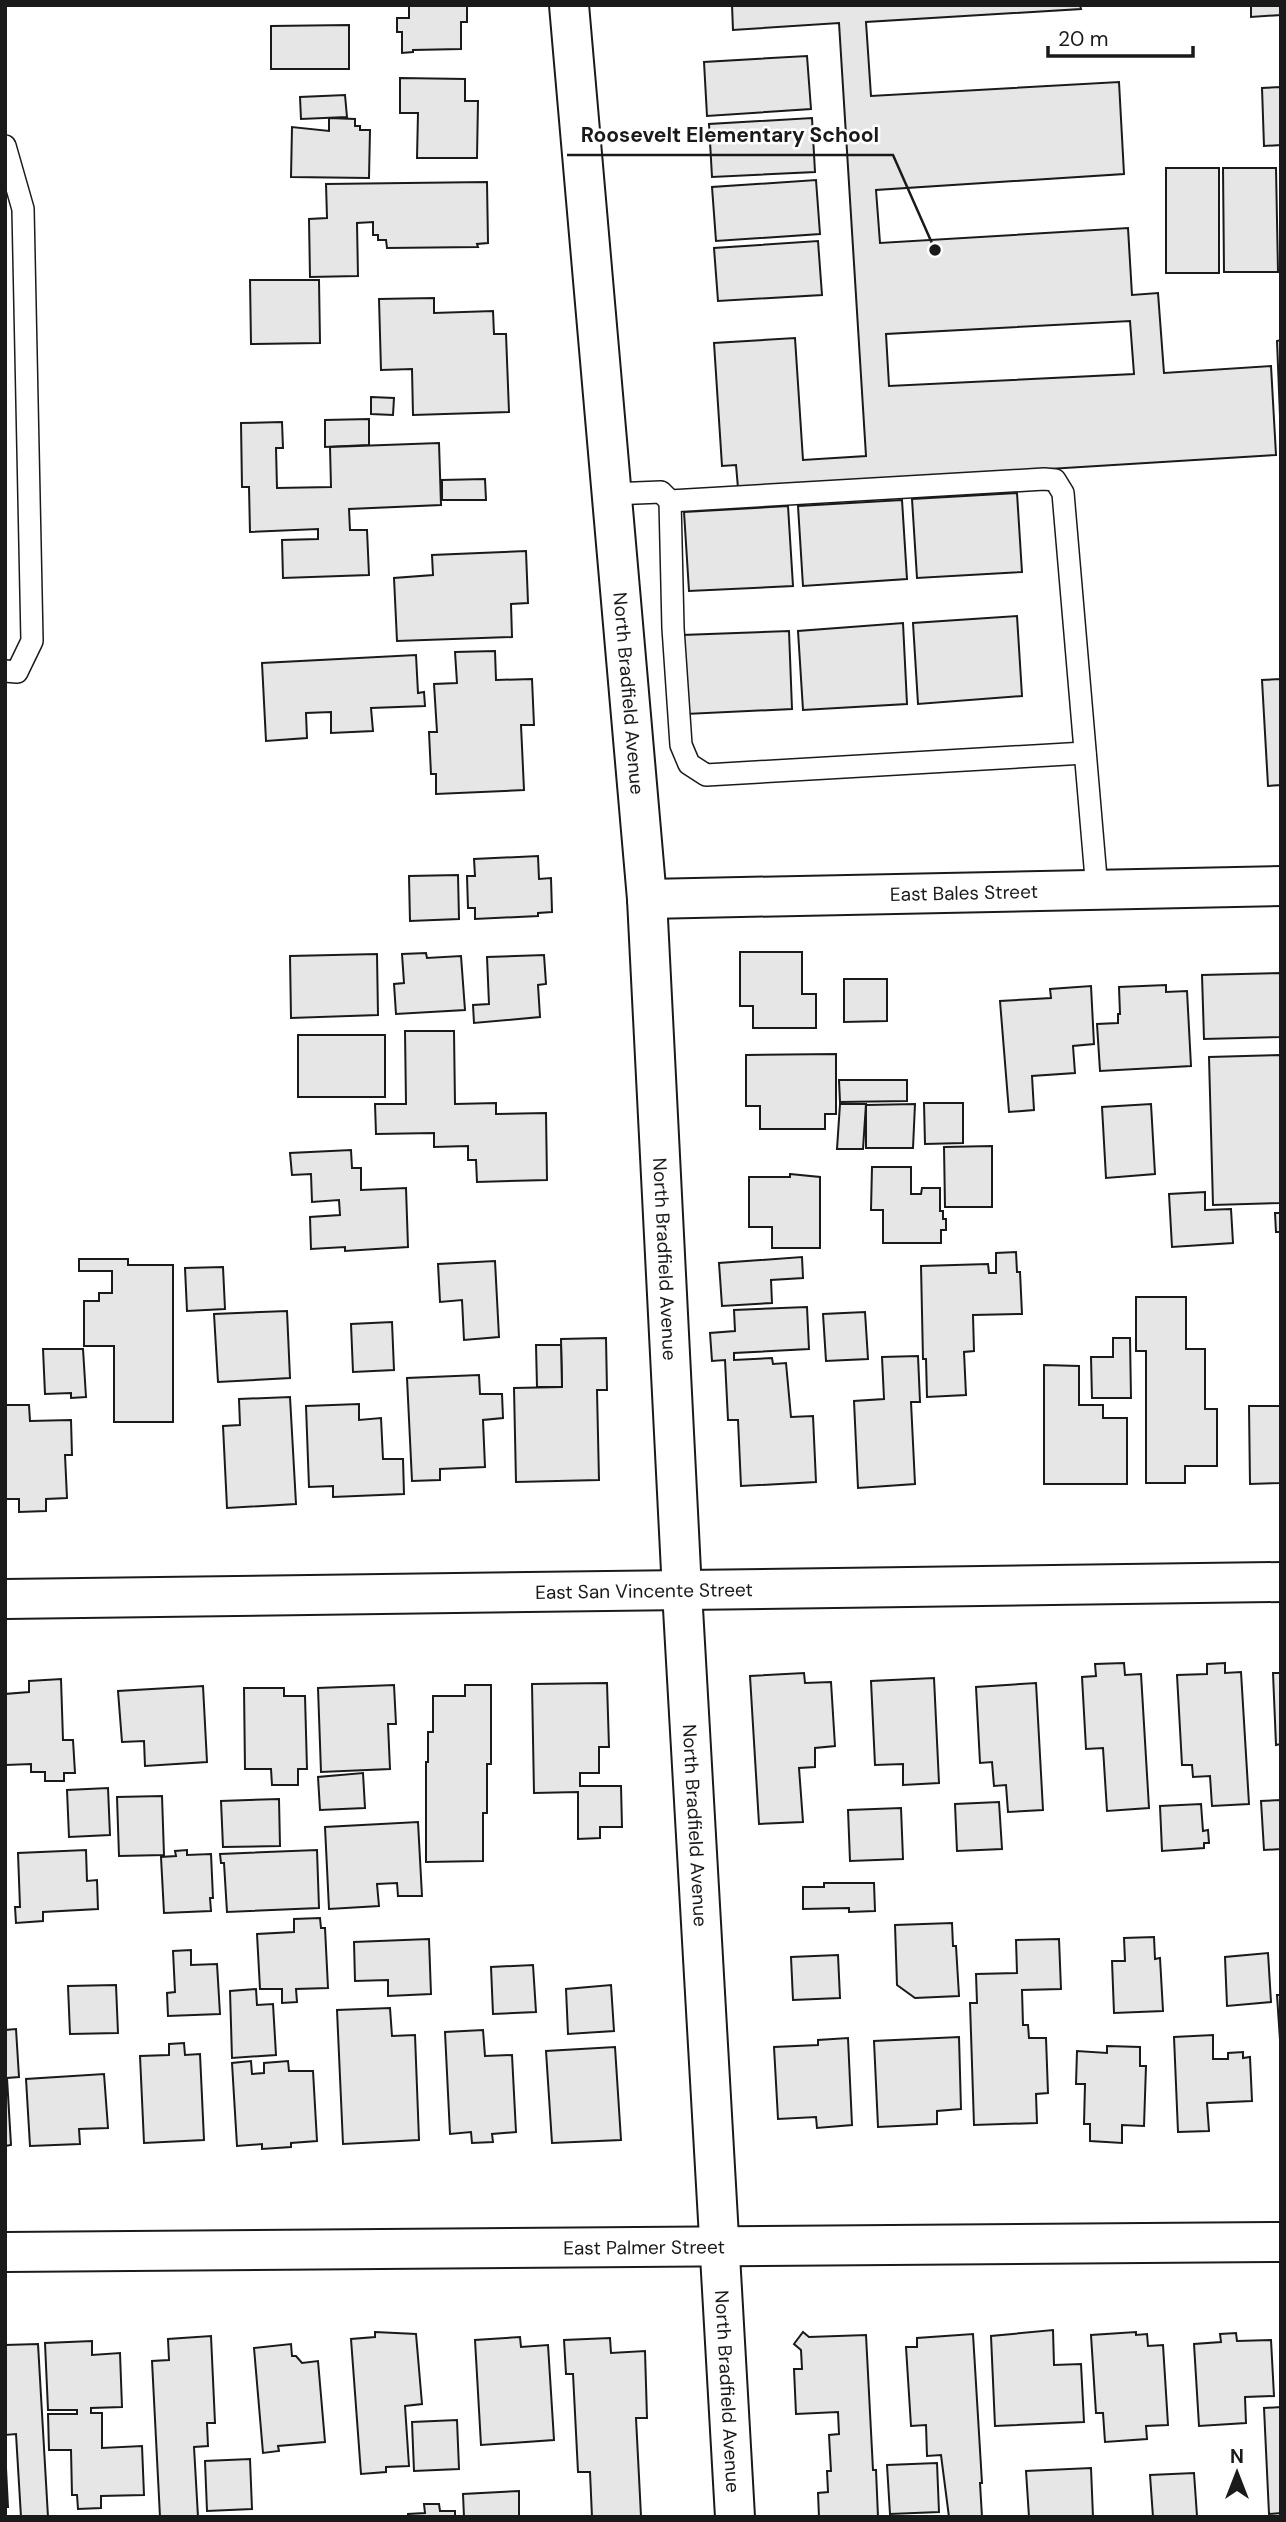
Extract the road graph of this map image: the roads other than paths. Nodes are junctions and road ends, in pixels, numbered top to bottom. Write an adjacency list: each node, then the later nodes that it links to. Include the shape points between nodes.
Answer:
1 (569, 5): 3 (street, North Bradfield Avenue)
2 (5, 146): 5 (lane, via 23,209 32,641 16,671)
3 (611, 494): 4 (lane, via 662,492); 9 (street, North Bradfield Avenue)
4 (670, 501): 6 (lane, via 1055,480 1063,493); 6 (lane, via 681,746 689,764 706,775)
5 (5, 671)
6 (1085, 753): 8 (lane)
7 (1281, 886): 8 (street, East Bales Street)
8 (1097, 890): 9 (street, East Bales Street)
9 (647, 899): 11 (street, North Bradfield Avenue)
10 (1281, 1582): 11 (street, East San Vincente Street)
11 (682, 1591): 12 (street, East San Vincente Street); 14 (street, North Bradfield Avenue)
12 (5, 1599)
13 (1281, 2242): 14 (street, East Palmer Street)
14 (718, 2246): 15 (street, East Palmer Street); 16 (street, North Bradfield Avenue)
15 (5, 2252)
16 (735, 2517)

